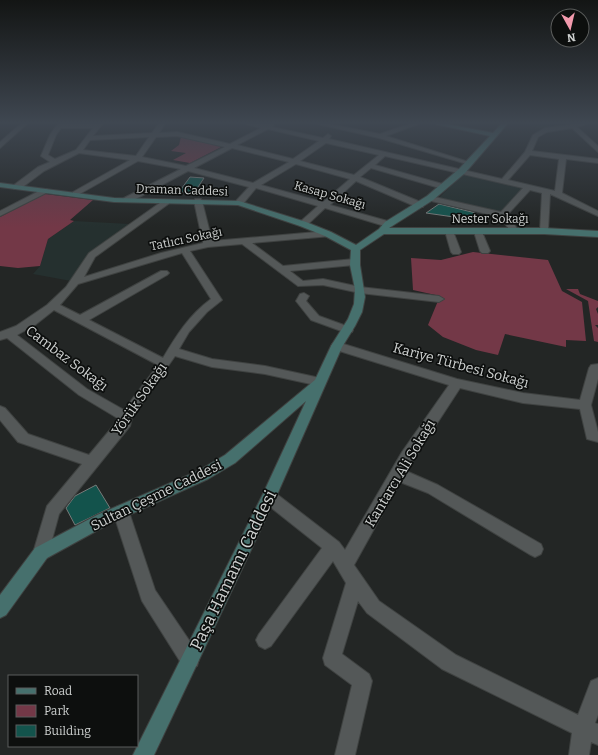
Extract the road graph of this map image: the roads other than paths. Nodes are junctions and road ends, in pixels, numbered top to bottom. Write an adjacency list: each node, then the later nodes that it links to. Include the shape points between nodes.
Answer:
1 (46, 157): 17 (street)
2 (65, 157): 17 (street)
3 (131, 157): 14 (street, Kasap Sokağı)
4 (209, 157): 20 (street)
5 (279, 157): 15 (street)
6 (300, 157): 15 (street)
7 (381, 157): 19 (street)
8 (394, 157): 21 (street)
9 (450, 157): 18 (street)
10 (474, 157): 18 (street)
11 (524, 157): 23 (street)
12 (563, 157): 32 (street)
13 (565, 157): 16 (street)
14 (138, 158): 20 (street, Kasap Sokağı); 31 (street)
15 (295, 161): 22 (street); 25 (street)
16 (598, 161)
17 (55, 162): 26 (street)
18 (469, 163): 21 (street)
19 (371, 166): 22 (street); 27 (street)
20 (187, 168): 25 (street, Kasap Sokağı); 34 (street)
21 (462, 171): 23 (street); 27 (street)
22 (355, 178): 38 (street); 39 (street)
23 (504, 181): 28 (street)
24 (0, 185): 26 (street, Draman Caddesi)
25 (254, 186): 37 (street); 38 (street, Kasap Sokağı)
26 (17, 187): 29 (street, Draman Caddesi)
27 (443, 187): 33 (street)
28 (528, 187): 30 (street); 42 (street)
29 (46, 191): 31 (street, Draman Caddesi); 40 (street)
30 (546, 191): 32 (street); 47 (street)
31 (76, 194): 34 (street, Draman Caddesi)
32 (558, 194): 41 (street)
33 (430, 198): 39 (street); 42 (street)
34 (126, 200): 35 (street, Draman Caddesi)
35 (167, 202): 36 (street, Draman Caddesi); 60 (street, via 90,257)
36 (198, 202): 37 (street, Draman Caddesi); 52 (street)
37 (239, 203): 43 (street, Draman Caddesi)
38 (325, 205): 43 (street); 44 (street, Kasap Sokağı)
39 (420, 205): 44 (street)
40 (0, 214)
41 (598, 214)
42 (503, 215): 46 (street)
43 (303, 224): 49 (street, Draman Caddesi)
44 (385, 227): 45 (street, Nester Sokağı); 53 (street)
45 (449, 231): 48 (street, Nester Sokağı); 56 (street)
46 (515, 231): 47 (street, Nester Sokağı); 48 (street, Nester Sokağı)
47 (544, 231): 50 (street, Nester Sokağı)
48 (478, 232): 55 (street)
49 (328, 234): 51 (street, Tatlıcı Sokağı); 53 (street, Draman Caddesi)
50 (598, 234)
51 (244, 241): 52 (street, Tatlıcı Sokağı); 58 (street)
52 (208, 244): 54 (street, Tatlıcı Sokağı)
53 (356, 249): 57 (street)
54 (185, 250): 60 (street, Tatlıcı Sokağı); 69 (street, Yörük Sokağı, via 217,300 203,310 185,330)
55 (485, 251)
56 (456, 252)
57 (354, 262): 58 (street); 61 (street)
58 (281, 269): 61 (street, via 301,284 322,282)
59 (164, 273): 65 (street)
60 (76, 282): 64 (street)
61 (360, 290): 63 (street); 66 (street, Paşa Hamamı Caddesi, via 361,301)
62 (304, 296): 66 (street, via 301,301 315,318)
63 (439, 299)
64 (52, 305): 65 (street); 67 (street, via 28,324)
65 (80, 320): 70 (street)
66 (348, 330): 68 (street, Paşa Hamamı Caddesi)
67 (5, 335): 76 (street, Cambaz Sokağı, via 83,392)
68 (337, 346): 72 (street, Paşa Hamamı Caddesi); 73 (street, Kariye Türbesi Sokağı)
69 (172, 351): 70 (street, Yörük Sokağı); 72 (street, via 212,363 265,370)
70 (164, 364): 76 (street, Yörük Sokağı)
71 (598, 368): 74 (street, via 595,368)
72 (320, 382): 80 (street, Paşa Hamamı Caddesi); 81 (street, Sultan Çeşme Caddesi, via 230,459 203,475)
73 (457, 383): 74 (street, Kariye Türbesi Sokağı, via 523,398); 79 (street, Kantarcı Ali Sokağı)
74 (585, 405): 77 (street, via 592,435)
75 (0, 411): 78 (street, via 23,438)
76 (126, 418): 78 (street, Yörük Sokağı)
77 (598, 437)
78 (92, 462): 84 (street, Yörük Sokağı, via 52,511)
79 (397, 474): 83 (street, via 433,489); 85 (street, Kantarcı Ali Sokağı)
80 (269, 497): 82 (street); 89 (street, Paşa Hamamı Caddesi)
81 (121, 512): 84 (street, Sultan Çeşme Caddesi); 89 (street, via 148,595)
82 (333, 547): 85 (street); 88 (street)
83 (535, 548)
84 (41, 554): 87 (street)
85 (346, 565): 86 (street)
86 (355, 582): 91 (street, via 373,607 449,662); 93 (street, via 332,658 362,681)
87 (0, 609)
88 (265, 640)
89 (190, 659): 92 (street, Paşa Hamamı Caddesi)
90 (598, 688): 91 (street)
91 (590, 732): 94 (street)
92 (143, 755)
93 (345, 755)
94 (579, 755)

